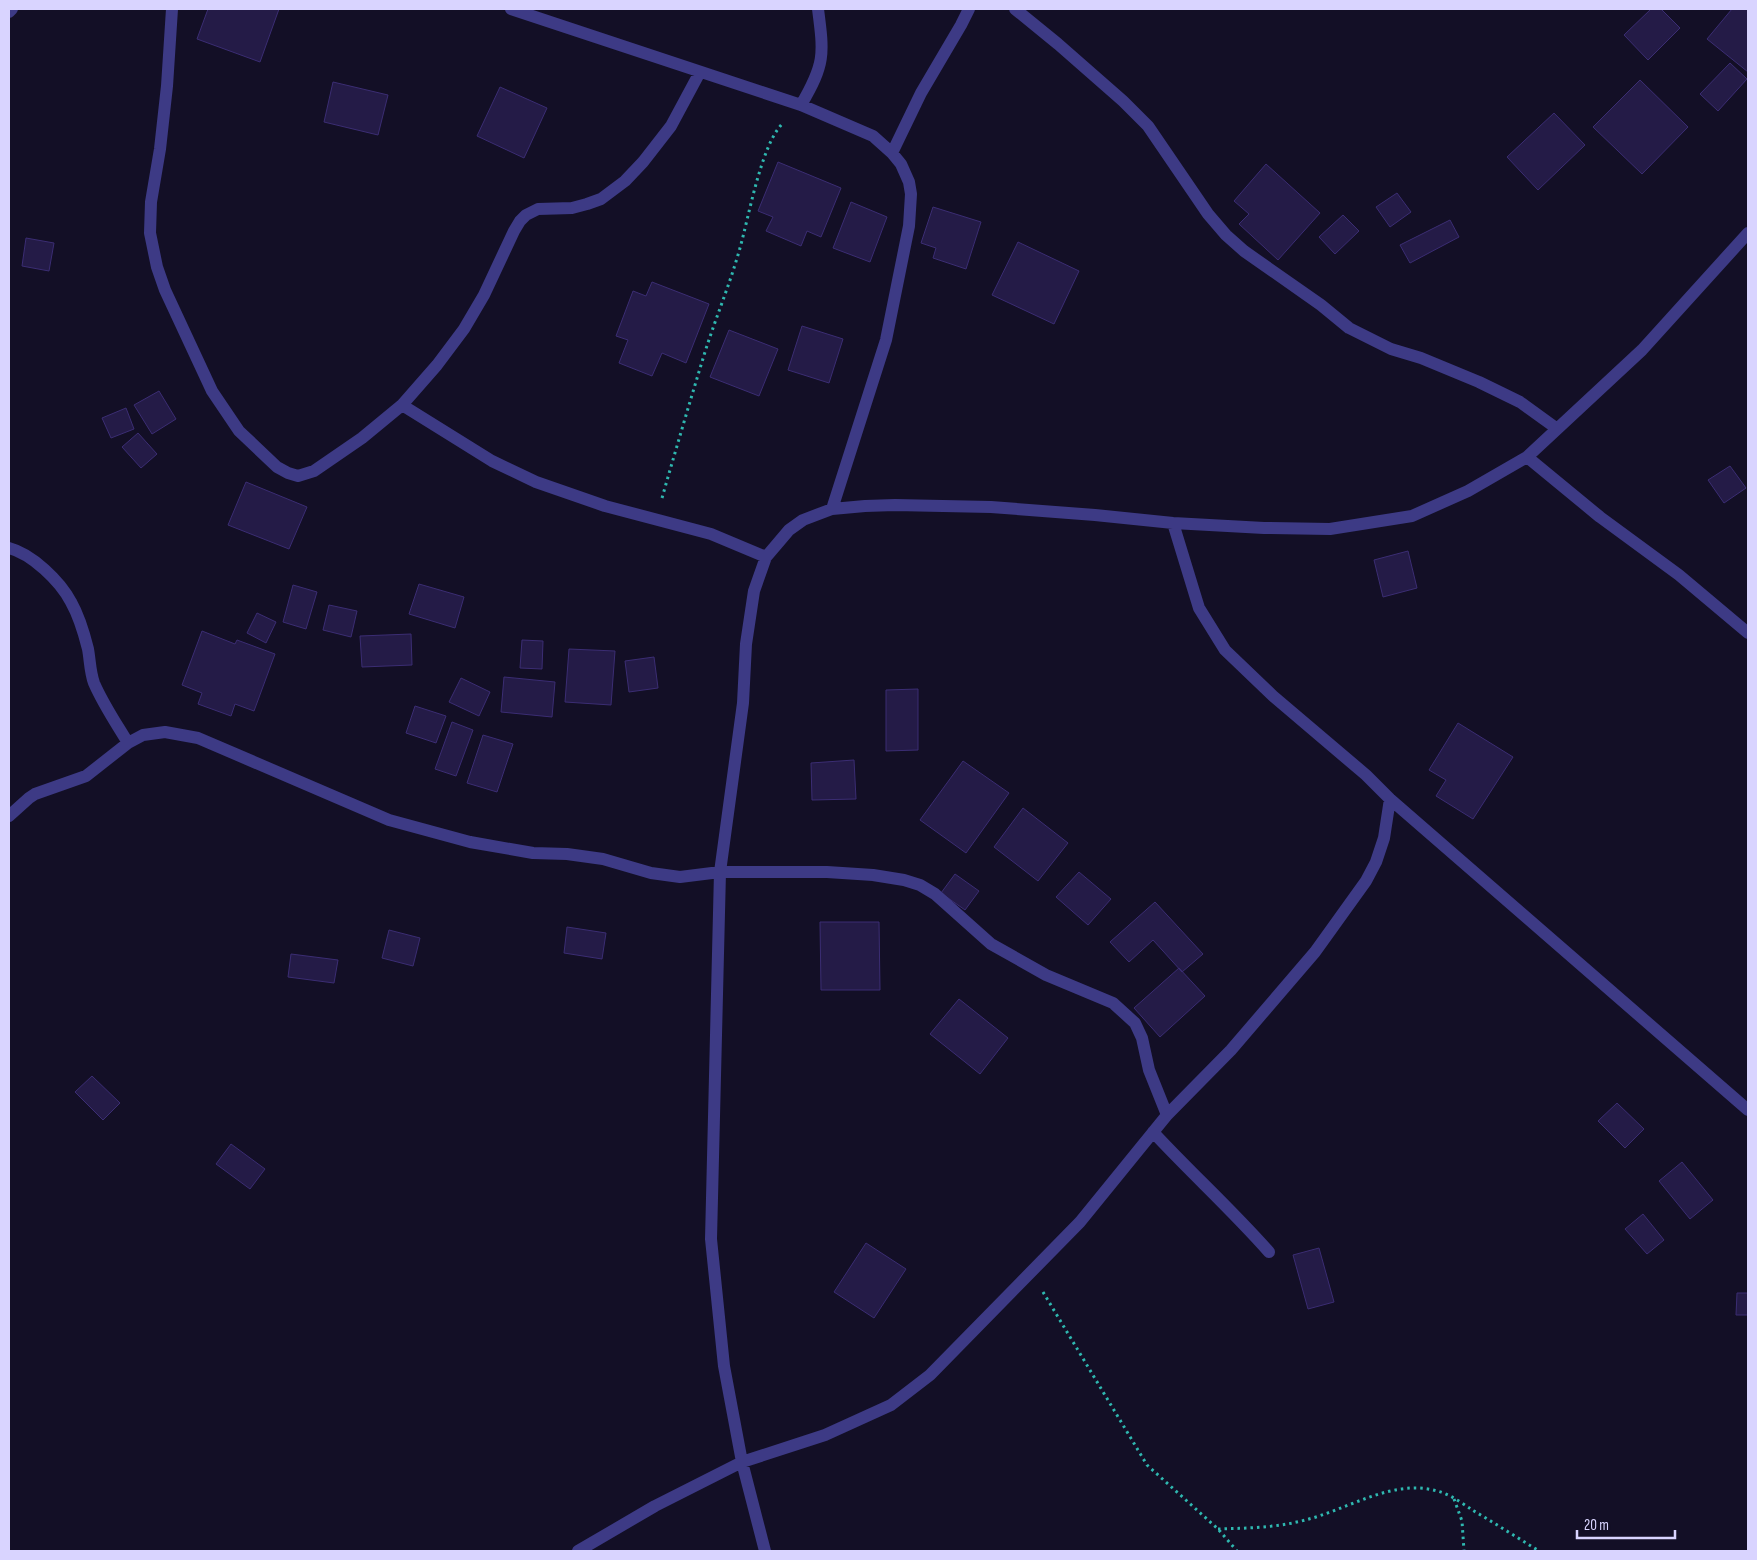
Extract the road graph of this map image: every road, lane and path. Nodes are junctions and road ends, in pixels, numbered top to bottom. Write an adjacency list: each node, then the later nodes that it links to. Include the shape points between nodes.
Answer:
1 (12, 9): 7 (street)
2 (172, 9): 12 (street, via 167,86 150,232 157,267 212,391 239,431 277,467 298,476 314,471)
3 (511, 9): 8 (street)
4 (818, 9): 9 (street, via 822,46 820,64 815,80)
5 (969, 9): 10 (street, via 921,93)
6 (1015, 9): 13 (street, via 1124,101 1148,126 1208,214 1244,251 1349,328 1479,382 1520,402)
7 (9, 12)
8 (700, 72): 9 (street); 12 (street, via 671,126 643,162 611,193 572,208 536,209 520,221 464,329)
9 (800, 105): 10 (street, via 873,136); 16 (path, via 777,129 768,148 740,249 705,351)
10 (892, 153): 15 (street, via 900,164 911,194 908,226 886,340)
11 (1748, 234): 13 (street, via 1642,350)
12 (402, 405): 16 (street, via 492,461 536,482)
13 (1556, 428): 14 (street)
14 (1526, 456): 17 (street, via 1468,490 1412,516 1330,529); 20 (street)
15 (832, 510): 17 (street, via 895,505 991,507); 19 (street, via 803,520 789,530)
16 (655, 520): 19 (street, via 711,534)
17 (1173, 524): 22 (street, via 1199,608 1225,650)
18 (9, 548): 21 (street, via 30,558 53,577 71,601 80,622 93,680)
19 (766, 558): 24 (street, via 754,592 746,644 742,712)
20 (1748, 633)
21 (128, 743): 23 (street, via 90,773 35,794); 24 (street, via 143,735 166,732 191,736 389,820 470,842 533,853 603,859 651,873 680,876)
22 (1390, 799): 25 (street); 26 (street, via 1384,838 1366,881 1315,952 1231,1050)
23 (9, 816)
24 (720, 872): 26 (street, via 873,875 904,880 926,888 991,944 1039,971 1113,1003 1135,1023); 30 (street, via 711,1239 724,1366)
25 (1748, 1110)
26 (1167, 1115): 27 (street)
27 (1153, 1132): 28 (street); 29 (street, via 1080,1222)
28 (1269, 1252)
29 (1031, 1272): 30 (street, via 930,1375 891,1405 825,1435); 32 (path, via 1147,1466)
30 (742, 1462): 33 (street, via 655,1506); 34 (street)
31 (1454, 1498): 32 (path, via 1422,1488 1399,1490 1307,1520 1279,1526); 36 (path, via 1462,1521); 37 (path)
32 (1218, 1529): 35 (path)
33 (578, 1551)
34 (765, 1551)
35 (1237, 1551)
36 (1464, 1551)
37 (1539, 1551)

